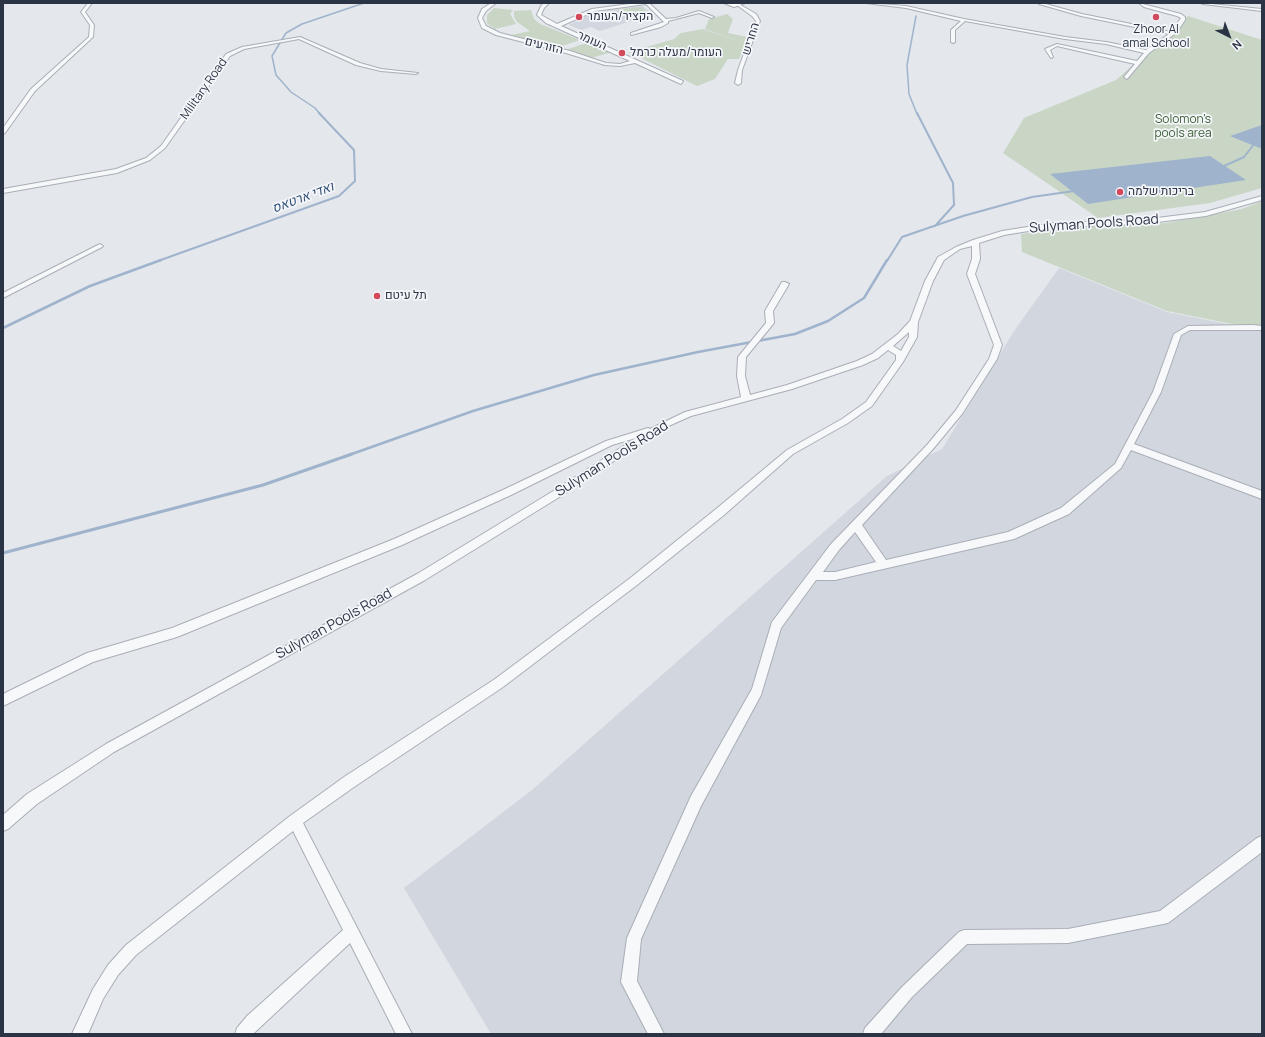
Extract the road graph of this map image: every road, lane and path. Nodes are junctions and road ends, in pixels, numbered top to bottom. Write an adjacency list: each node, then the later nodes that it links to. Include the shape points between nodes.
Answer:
1 (90, 3): 27 (street, via 83,12 92,25 91,37 33,90)
2 (494, 3): 21 (street, הזורעים, via 484,10 480,18 484,27 498,34 604,64 620,65)
3 (547, 3): 15 (street, העומר, via 542,7 540,15)
4 (646, 3): 13 (street); 15 (street, via 594,10)
5 (727, 3): 9 (street)
6 (868, 3): 14 (street, via 906,7)
7 (1141, 3): 16 (street, via 1183,18)
8 (1204, 3): 11 (street)
9 (740, 4): 26 (street, החריש, via 758,20 740,70)
10 (1041, 4): 16 (street, via 1081,15)
11 (1262, 10)
12 (712, 16): 13 (street, via 699,12)
13 (666, 20): 17 (street, via 664,24)
14 (964, 20): 18 (street, via 953,30); 19 (street)
15 (557, 26): 21 (street, העומר)
16 (1172, 33): 19 (street)
17 (633, 34)
18 (953, 42)
19 (1147, 52): 22 (street)
20 (1051, 57): 22 (street, via 1047,49 1057,45)
21 (636, 61): 25 (street, העומר)
22 (1138, 63): 24 (street)
23 (416, 73): 28 (street, Military Road, via 381,70 358,64 300,38 242,48 228,55 163,147 148,159 117,171)
24 (1127, 77)
25 (681, 82)
26 (738, 83)
27 (3, 132)
28 (3, 191)
29 (1262, 198): 30 (street, Sulyman Pools Road, via 1192,216 1141,222 1053,224 1002,233)
30 (975, 242): 34 (street, Sulyman Pools Road, via 958,248 941,259 929,281); 42 (street, via 976,259 971,274 998,345 993,359 959,412 930,447)
31 (100, 246): 33 (street)
32 (785, 284): 38 (street, via 768,311 770,323 742,357 741,376)
33 (3, 296)
34 (914, 322): 36 (street, Sulyman Pools Road); 37 (street, via 913,337)
35 (1262, 328): 40 (street, via 1188,328 1178,334 1156,392)
36 (888, 346): 37 (street, via 900,354); 38 (street, Sulyman Pools Road, via 860,363 789,387)
37 (900, 360): 46 (street, via 869,404 790,452 676,548 499,684 349,782)
38 (746, 398): 39 (street, Sulyman Pools Road, via 688,414)
39 (661, 426): 45 (street, via 609,443 398,542 173,633 92,657); 47 (street, Sulyman Pools Road, via 421,577 110,748 32,799)
40 (1128, 445): 41 (street); 43 (street, via 1118,466 1065,511 1010,536)
41 (1262, 495)
42 (856, 525): 43 (street); 44 (street)
43 (884, 565): 44 (street, via 835,576)
44 (813, 576): 53 (street, via 776,626 757,691 696,801 634,938 629,982)
45 (3, 700)
46 (295, 821): 49 (street); 50 (street, via 131,950 113,970 98,994)
47 (3, 824)
48 (1262, 843): 54 (street, via 1164,918 1068,936 964,937 907,992)
49 (352, 931): 51 (street); 52 (street)
50 (80, 1034)
51 (243, 1034)
52 (404, 1034)
53 (656, 1034)
54 (871, 1034)

